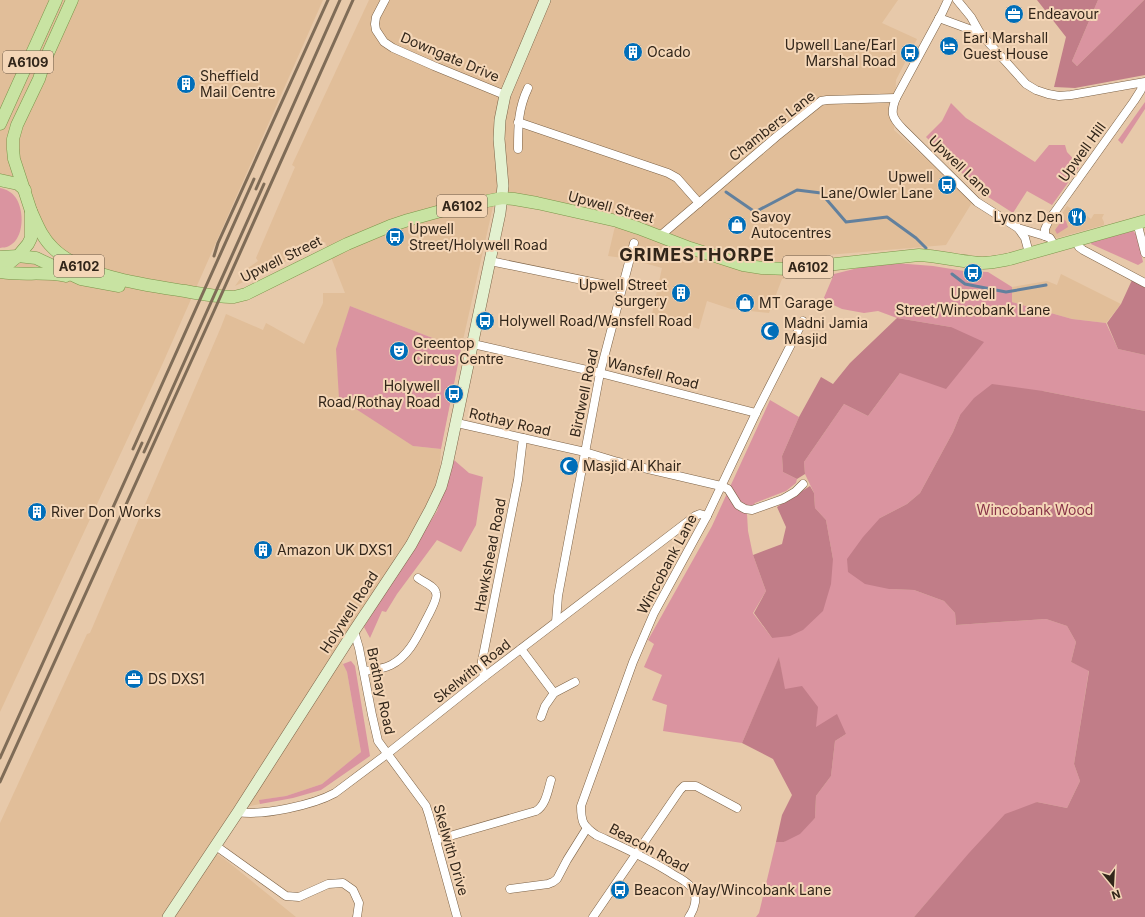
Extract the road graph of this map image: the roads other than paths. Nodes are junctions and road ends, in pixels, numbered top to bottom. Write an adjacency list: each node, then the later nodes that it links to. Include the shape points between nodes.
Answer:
1 (56, 0): 14 (main road, A6109)
2 (72, 0): 17 (main road, A6109, via 15,132 14,159)
3 (385, 0): 11 (street, Downgate Drive, via 375,24 384,42 434,66)
4 (545, 0): 11 (main road, Holywell Road)
5 (948, 0): 7 (street)
6 (957, 0): 8 (street)
7 (939, 18): 8 (street); 12 (street)
8 (980, 33): 9 (street, via 1026,84 1048,94 1071,95)
9 (1143, 83): 24 (street, Upwell Hill, via 1142,90 1049,220)
10 (528, 88): 13 (street)
11 (505, 94): 18 (main road, Holywell Road, via 499,139)
12 (896, 98): 19 (street, Chambers Lane, via 821,101); 22 (street, Upwell Lane, via 892,114 897,123 967,194)
13 (518, 122): 15 (street); 19 (street, via 668,172 677,178)
14 (0, 124)
15 (518, 149)
16 (0, 180): 17 (main road, via 18,184)
17 (24, 190): 20 (main road)
18 (502, 198): 23 (main road, Upwell Street / A6102, via 530,201 617,221); 32 (main road, Holywell Road); 38 (main road, Upwell Street / A6102, via 448,209 390,226 239,296)
19 (699, 203): 23 (street, Chambers Lane)
20 (31, 211): 30 (main road, via 31,238); 38 (main road, Upwell Street / A6102, via 50,245 77,265)
21 (1141, 222): 25 (main road, A6102); 28 (street)
22 (1018, 228): 24 (street, Upwell Lane); 29 (street, via 1025,238)
23 (660, 236): 29 (main road, Upwell Street / A6102, via 712,255 762,268 789,269 919,255 981,263)
24 (1045, 236): 27 (street, Upwell Lane, via 1050,238)
25 (1075, 240): 27 (main road, Upwell Street / A6102); 37 (street, via 1083,250)
26 (634, 243): 39 (street, Birdwell Road)
27 (1055, 246): 29 (main road, Upwell Street / A6102)
28 (1145, 252)
29 (1029, 253)
30 (18, 256): 31 (main road, Upwell Street); 33 (main road); 36 (main road, Upwell Street / A6102, via 36,258)
31 (0, 257)
32 (490, 262): 39 (street); 41 (main road, Holywell Road)
33 (0, 268)
34 (0, 272): 36 (main road, via 56,274)
35 (1145, 274): 37 (street)
36 (81, 279): 38 (main road, Upwell Street / A6102, via 114,285)
37 (1141, 281)
38 (150, 286)
39 (622, 288): 42 (street, Birdwell Road)
40 (803, 321): 43 (street, Wincobank Lane)
41 (473, 344): 42 (street, Wansfell Road); 44 (main road, Holywell Road)
42 (600, 373): 43 (street, Wansfell Road); 46 (street, Birdwell Road)
43 (756, 413): 48 (street, Wincobank Lane)
44 (457, 423): 45 (street, Rothay Road); 52 (main road, Holywell Road, via 448,465 430,510 411,545)
45 (523, 438): 46 (street, Rothay Road); 55 (street, Hawkshead Road, via 518,480 482,661)
46 (585, 452): 48 (street, Rothay Road); 51 (street, Birdwell Road, via 558,596)
47 (803, 484): 48 (street, via 783,500 752,510 738,505 728,489)
48 (721, 486): 49 (street, Wincobank Lane)
49 (707, 516): 51 (street, Skelwith Road, via 695,516); 63 (street, Wincobank Lane, via 654,613 633,662 581,806 581,818)
50 (418, 578): 54 (street, via 434,588 437,596 412,647 391,665)
51 (556, 622): 53 (street, Skelwith Road)
52 (354, 631): 54 (street, Brathay Road); 62 (main road, Holywell Road)
53 (521, 649): 55 (street, Skelwith Road); 57 (street)
54 (364, 672): 59 (street, Brathay Road, via 378,741)
55 (484, 677): 59 (street, Skelwith Road)
56 (575, 682): 57 (street)
57 (554, 693): 58 (street)
58 (541, 717)
59 (387, 754): 62 (street, Skelwith Road, via 326,798 270,811 248,814); 64 (street, Skelwith Drive, via 426,806)
60 (551, 780): 64 (street, via 540,809)
61 (737, 808): 66 (street, via 696,786 684,786)
62 (238, 812): 65 (main road, Holywell Road)
63 (587, 828): 66 (street, Beacon Road); 67 (street, via 557,879 548,884)
64 (436, 840): 70 (street, Skelwith Drive)
65 (216, 846): 68 (main road, Holywell Road); 69 (street, via 286,896 299,898 328,884 342,883 353,890 360,903)
66 (636, 854): 71 (street); 72 (street, Beacon Road, via 666,869 691,887 695,901)
67 (510, 890)
68 (168, 917)
69 (357, 917)
70 (457, 917)
71 (593, 917)
72 (690, 917)

